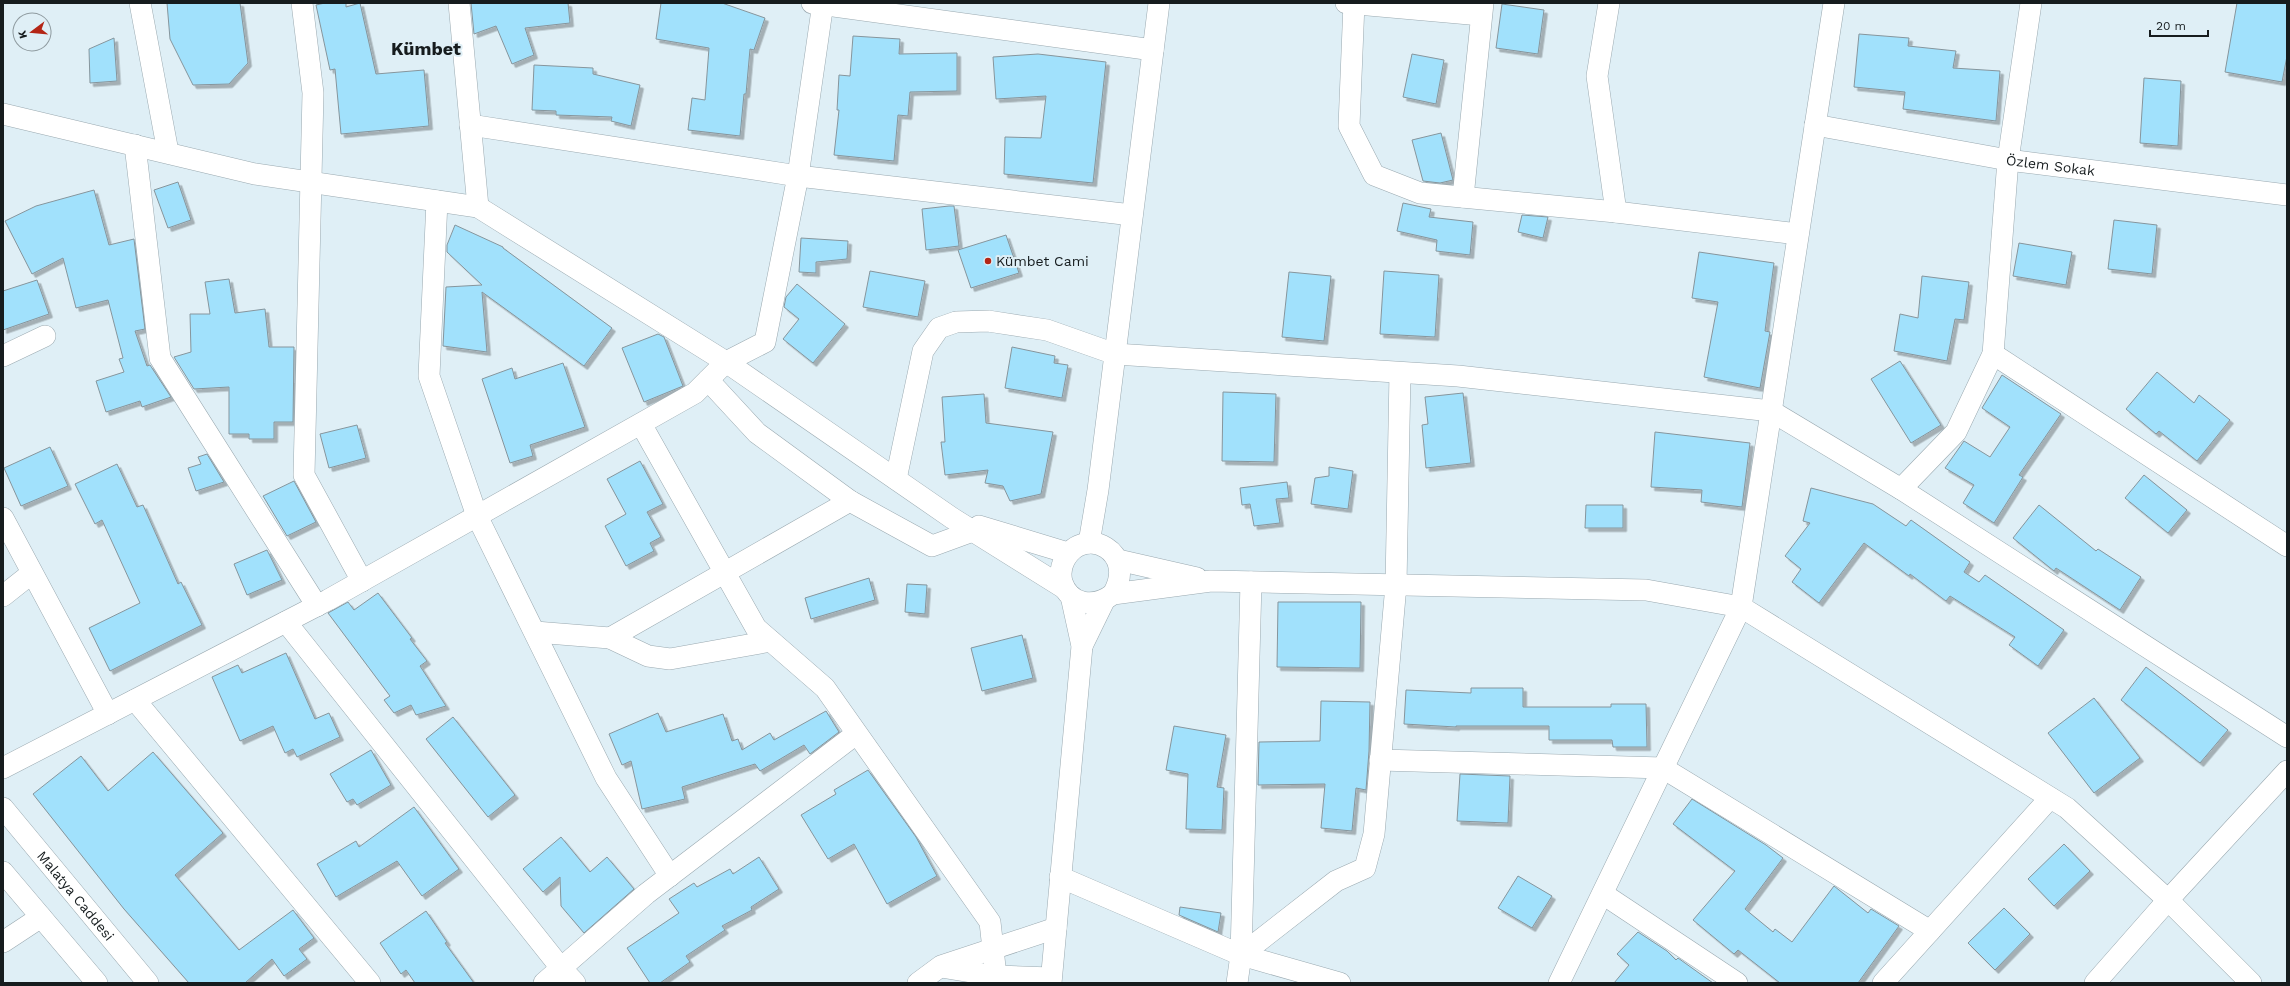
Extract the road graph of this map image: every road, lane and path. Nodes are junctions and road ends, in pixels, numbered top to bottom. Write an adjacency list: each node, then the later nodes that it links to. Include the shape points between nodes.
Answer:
1 (140, 3): 16 (street)
2 (302, 3): 19 (street, via 313,93)
3 (459, 3): 13 (street)
4 (1159, 3): 11 (street)
5 (1609, 3): 24 (street, via 1597,76)
6 (1834, 3): 14 (street)
7 (2031, 3): 17 (street)
8 (819, 4): 11 (street); 18 (street)
9 (1351, 4): 10 (street); 21 (street, via 1349,126 1374,175 1420,194)
10 (1482, 9): 21 (street)
11 (1153, 50): 25 (street)
12 (3, 114): 15 (street)
13 (470, 125): 18 (street); 23 (street)
14 (1815, 125): 17 (street, Özlem Sokak); 26 (street)
15 (135, 145): 16 (street); 57 (street, via 160,358)
16 (168, 152): 19 (street, via 254,174)
17 (2008, 160): 20 (street, Özlem Sokak); 29 (street)
18 (798, 176): 25 (street); 31 (street, via 765,342)
19 (312, 182): 22 (street); 50 (street, via 304,475)
20 (2287, 195)
21 (1463, 197): 24 (street)
22 (437, 201): 23 (street); 40 (street, via 429,376)
23 (478, 207): 31 (street)
24 (1616, 212): 26 (street)
25 (1132, 216): 28 (street)
26 (1798, 234): 34 (street)
27 (46, 336): 30 (street)
28 (1115, 354): 32 (street); 36 (street, via 1047,330 988,321 956,322 939,328 923,351); 37 (street)
29 (1993, 354): 38 (street, via 1956,432); 45 (street)
30 (3, 356)
31 (726, 362): 33 (street); 36 (street)
32 (1400, 372): 34 (street, via 1458,376); 53 (street)
33 (708, 380): 35 (street, via 695,393); 39 (street, via 757,433)
34 (1771, 411): 38 (street); 58 (street)
35 (641, 424): 40 (street); 49 (street)
36 (896, 479): 42 (street)
37 (1098, 490): 44 (street); 47 (street)
38 (1901, 490): 67 (street)
39 (850, 501): 43 (street, via 932,546); 49 (street)
40 (478, 516): 50 (street); 60 (street)
41 (3, 518): 48 (street)
42 (952, 518): 43 (street); 46 (street)
43 (974, 531): 54 (street)
44 (1089, 543): 46 (street, via 1077,546); 47 (street, via 1101,545)
45 (2287, 546)
46 (1068, 553): 54 (street, via 1062,564 1060,576)
47 (1114, 556): 51 (street); 56 (street, via 1121,572 1119,583)
48 (32, 573): 55 (street); 65 (street)
49 (725, 573): 61 (street); 62 (street, via 756,628)
50 (362, 581): 57 (street)
51 (1211, 581): 52 (street); 56 (street)
52 (1251, 582): 53 (street); 84 (street)
53 (1396, 585): 58 (street, via 1646,590); 68 (street)
54 (1067, 592): 56 (street, via 1081,602 1092,604); 63 (street)
55 (3, 596)
56 (1109, 597): 63 (street)
57 (318, 606): 59 (street)
58 (1741, 607): 70 (street); 72 (street)
59 (286, 622): 64 (street); 86 (street)
60 (535, 632): 61 (street); 75 (street, via 606,778)
61 (610, 638): 62 (street, via 648,656 670,659)
62 (771, 641): 66 (street, via 825,688)
63 (1082, 646): 76 (street)
64 (135, 700): 65 (street); 91 (street)
65 (108, 714): 69 (street)
66 (856, 734): 75 (street); 83 (street, via 990,922)
67 (2287, 737)
68 (1380, 760): 70 (street); 84 (street, via 1374,834 1365,868 1336,881)
69 (3, 768)
70 (1663, 768): 77 (street); 81 (street)
71 (2287, 772): 78 (street)
72 (2050, 798): 78 (street, via 2067,808); 81 (street)
73 (3, 808): 90 (street, Malatya Caddesi)
74 (3, 872): 79 (street)
75 (670, 876): 86 (street)
76 (1060, 877): 80 (street); 84 (street)
77 (1603, 894): 97 (street); 98 (street)
78 (2168, 900): 100 (street); 101 (street)
79 (41, 917): 82 (street); 89 (street)
80 (1056, 928): 83 (street); 88 (street)
81 (1930, 931): 99 (street)
82 (3, 942)
83 (994, 947): 85 (street); 87 (street)
84 (1241, 955): 95 (street); 96 (street)
85 (940, 966): 87 (street); 94 (street)
86 (561, 968): 92 (street); 93 (street)
87 (996, 976): 88 (street)
88 (1051, 980)
89 (97, 983)
90 (148, 983)
91 (370, 983)
92 (544, 983)
93 (575, 983)
94 (918, 983)
95 (1237, 983)
96 (1340, 983)
97 (1559, 983)
98 (1737, 983)
99 (1883, 983)
100 (2095, 983)
101 (2252, 983)

